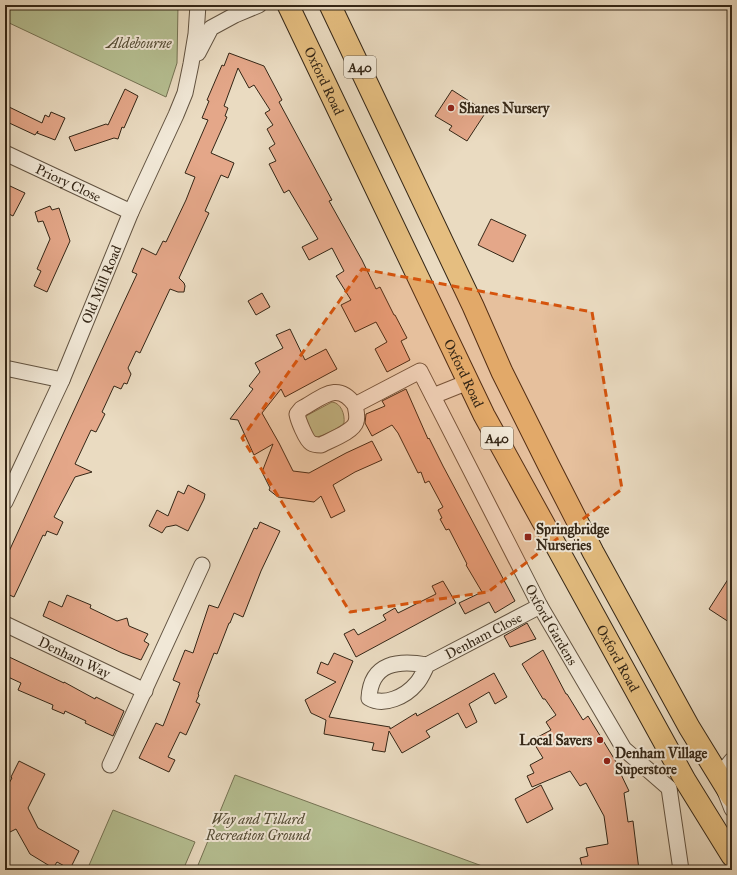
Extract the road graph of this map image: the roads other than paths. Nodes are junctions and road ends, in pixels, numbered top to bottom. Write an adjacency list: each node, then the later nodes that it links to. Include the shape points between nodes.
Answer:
1 (198, 5): 5 (street, Old Mill Road)
2 (259, 5): 5 (street, Old Mill Road, via 211,28)
3 (288, 5): 10 (highway, Oxford Road / A40)
4 (330, 5): 21 (highway, Oxford Road / A40, via 502,372 593,552 685,720)
5 (191, 64): 7 (street, Old Mill Road, via 185,93)
6 (5, 153): 7 (street, Priory Close)
7 (131, 212): 9 (street, Old Mill Road)
8 (5, 368): 9 (street)
9 (62, 380): 13 (street, Old Mill Road)
10 (468, 382): 11 (street); 24 (highway, Oxford Road / A40, via 681,773)
11 (433, 396): 12 (street, Oxford Gardens, via 420,371); 15 (street, Oxford Gardens)
12 (355, 405)
13 (5, 502)
14 (202, 565): 18 (street)
15 (540, 606): 17 (street, Denham Close); 25 (street, Oxford Gardens, via 624,749 669,788)
16 (5, 624): 18 (street, Denham Way)
17 (427, 665)
18 (145, 691): 20 (street)
19 (732, 760): 21 (street)
20 (110, 765)
21 (719, 776): 22 (highway, Oxford Road / A40); 23 (street)
22 (732, 797)
23 (732, 809)
24 (732, 856)
25 (681, 870)

